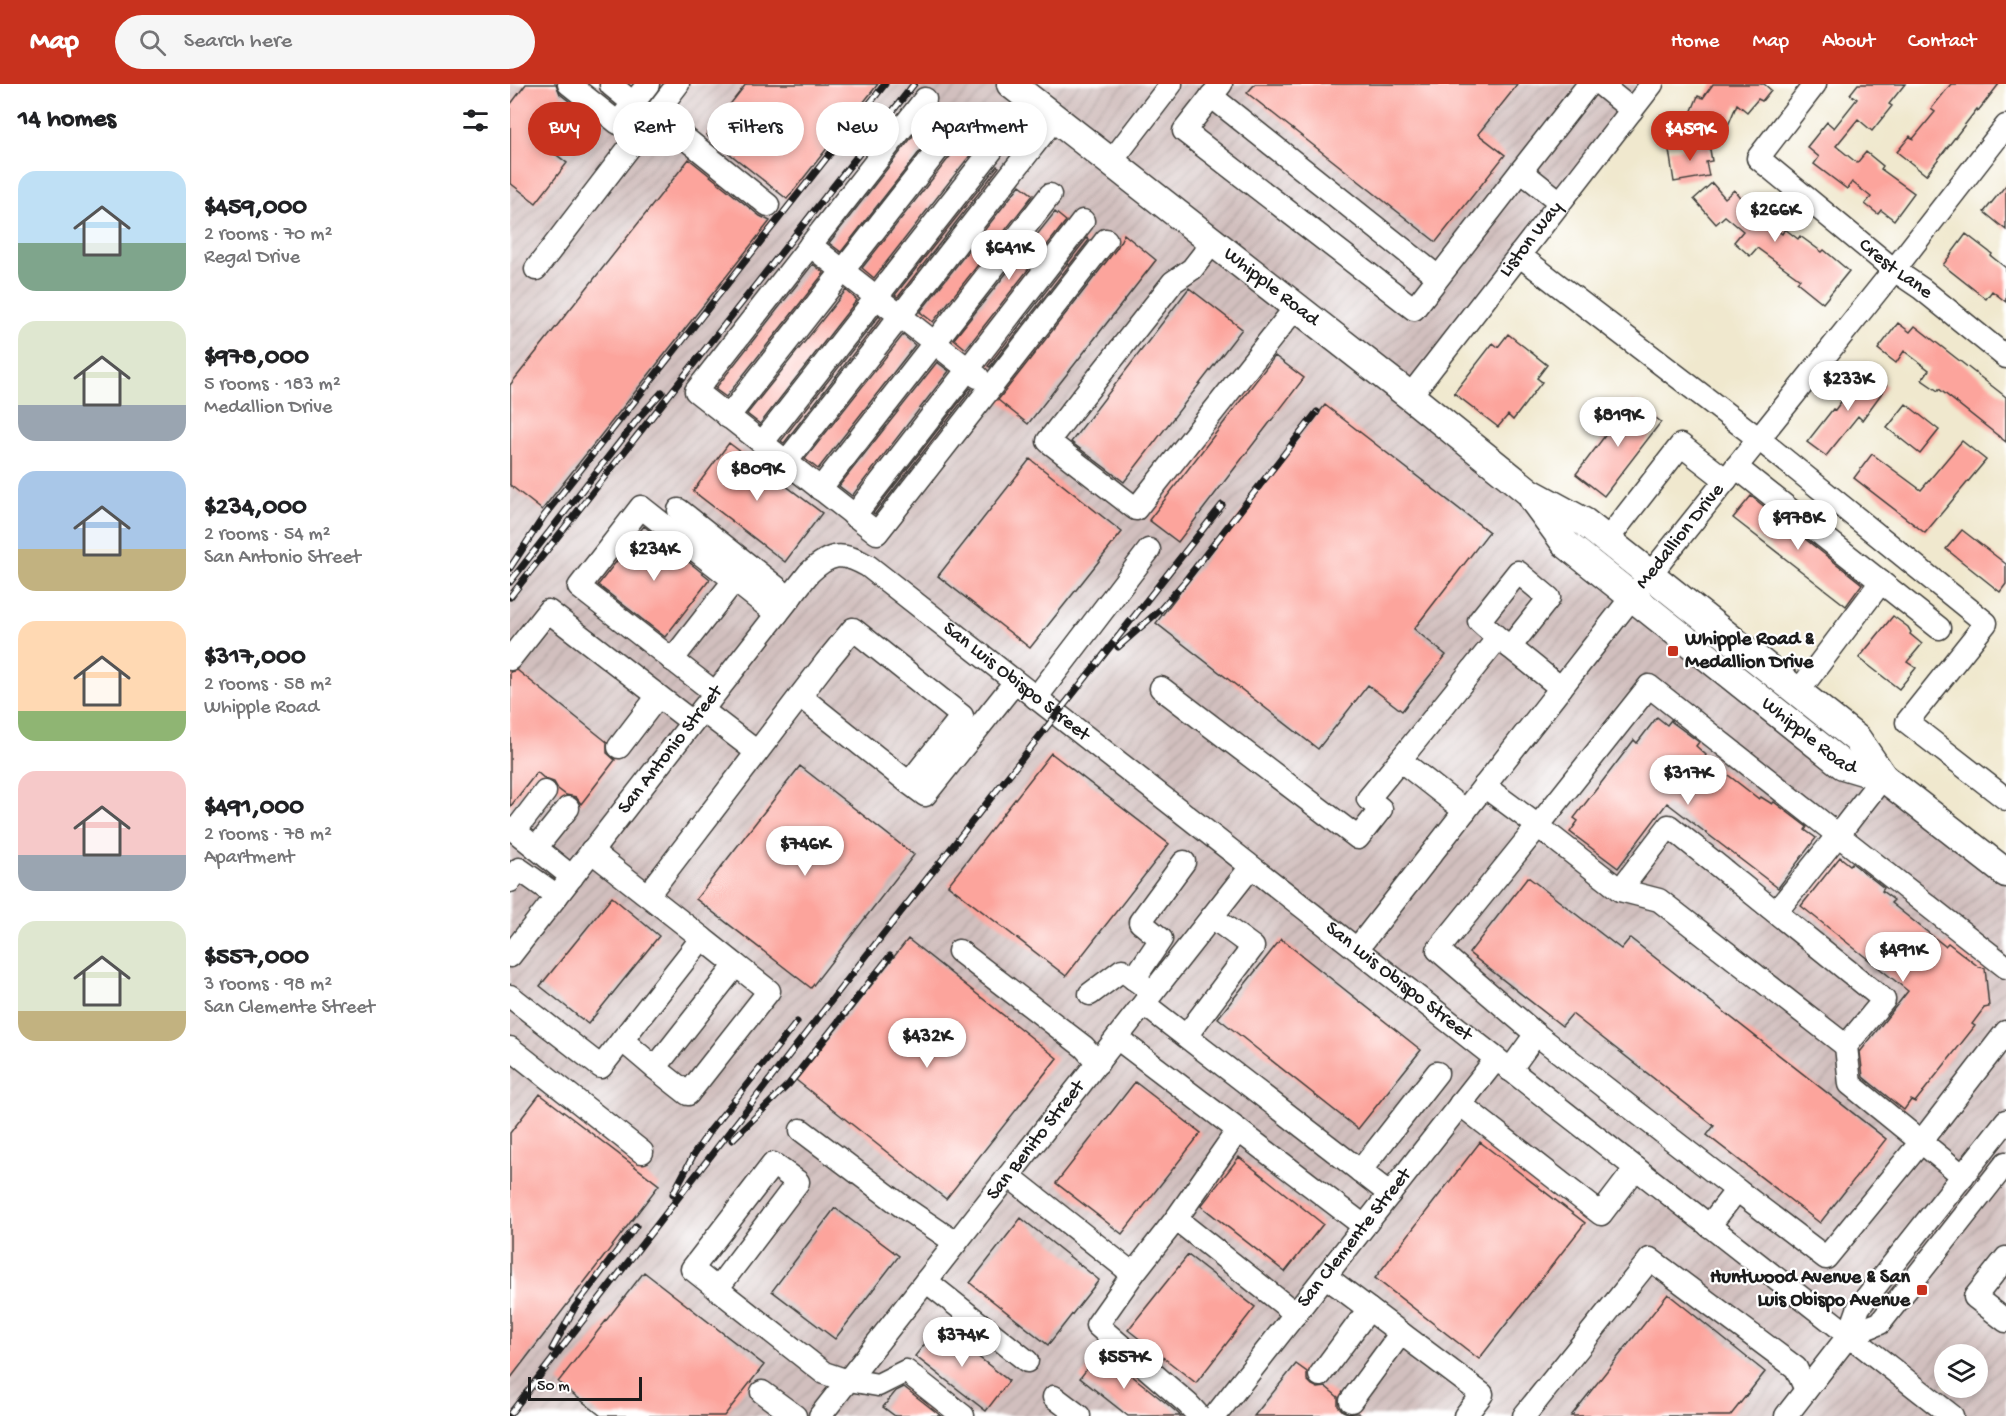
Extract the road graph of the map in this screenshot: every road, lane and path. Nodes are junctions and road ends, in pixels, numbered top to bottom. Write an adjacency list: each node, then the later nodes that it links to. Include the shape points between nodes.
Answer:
1 (569, 84): 18 (street)
2 (648, 84): 14 (street)
3 (678, 84): 15 (street)
4 (1011, 84): 17 (main road, Whipple Road)
5 (1171, 84): 24 (street)
6 (1589, 84): 25 (street)
7 (1600, 84): 16 (street)
8 (1652, 84): 16 (street, Liston Way)
9 (1815, 84): 35 (street, Crest Lane, via 1758,158)
10 (611, 85): 13 (street)
11 (1216, 90): 37 (street); 37 (street, via 1184,131 1414,309)
12 (925, 99): 32 (street)
13 (632, 102)
14 (634, 102)
15 (664, 102)
16 (1632, 110): 27 (street, Liston Way)
17 (1055, 118): 24 (main road, Whipple Road); 40 (street)
18 (613, 119)
19 (2004, 132): 35 (street, Medallion Drive)
20 (695, 146): 28 (street)
21 (623, 156): 34 (street)
22 (933, 156): 36 (street)
23 (987, 156): 38 (street)
24 (1111, 162): 31 (main road, Whipple Road)
25 (1521, 171): 27 (street); 37 (street)
26 (1050, 195): 41 (street)
27 (1560, 202): 33 (street, Liston Way)
28 (768, 205)
29 (1083, 221): 43 (street)
30 (1106, 240): 44 (street)
31 (1213, 242): 39 (main road, Whipple Road); 39 (street, via 1192,269 1173,282 1048,441 1136,509)
32 (810, 245): 36 (street); 46 (street, via 696,391)
33 (1519, 255): 45 (street, Liston Way); 47 (street)
34 (536, 269)
35 (1894, 270): 42 (street, Crest Lane); 47 (street, Medallion Drive)
36 (843, 271): 38 (street); 46 (street)
37 (1438, 277)
38 (877, 298): 40 (street); 48 (street)
39 (1296, 307): 45 (main road, Whipple Road)
40 (900, 316): 41 (street); 49 (street)
41 (934, 343): 43 (street); 51 (street)
42 (2006, 357)
43 (967, 369): 44 (street); 54 (street)
44 (991, 388): 54 (street, via 877,533)
45 (1410, 396): 52 (main road, Whipple Road)
46 (728, 417): 48 (street)
47 (1759, 439): 50 (street, Medallion Drive); 81 (street, via 1986,623 1907,722)
48 (762, 443): 49 (street)
49 (786, 462): 51 (street)
50 (1731, 474): 55 (street, via 1681,444); 59 (street, Medallion Drive); 60 (street)
51 (820, 489): 54 (street)
52 (1529, 492): 55 (main road, Whipple Road, via 1584,522); 61 (main road, Whipple Road, via 1566,544)
53 (679, 510): 58 (street)
54 (854, 516)
55 (1607, 540): 59 (main road, Whipple Road)
56 (1149, 550): 72 (street)
57 (838, 555): 62 (street, San Antonio Street, via 822,561 809,573); 66 (street, San Luis Obispo Street, via 868,566)
58 (740, 572): 62 (street); 65 (street); 65 (street, via 641,507 579,587)
59 (1650, 575): 61 (street, Medallion Drive); 69 (main road, Whipple Road)
60 (1881, 582): 63 (street); 69 (street)
61 (1632, 597): 68 (street, Medallion Drive); 77 (main road, Whipple Road, via 1843,765)
62 (783, 606): 73 (street, San Antonio Street)
63 (1939, 628)
64 (510, 659): 70 (street, via 548,611)
65 (672, 660): 73 (street)
66 (1015, 682): 72 (street, San Luis Obispo Street); 78 (street, via 925,795)
67 (1161, 688): 76 (street, via 1358,838 1381,809 1368,799)
68 (1562, 688): 76 (street, via 1504,642); 79 (street, Medallion Drive)
69 (1798, 692): 77 (main road, Whipple Road, via 1857,740)
70 (658, 696): 73 (street); 74 (street)
71 (800, 696): 75 (street); 78 (street); 78 (street, via 853,629 962,716)
72 (1036, 698): 89 (street, San Luis Obispo Street)
73 (703, 708): 75 (street); 87 (street, San Antonio Street)
74 (619, 747)
75 (758, 752): 95 (street)
76 (1400, 760): 83 (street)
77 (1883, 777): 85 (street); 91 (main road, Whipple Road)
78 (909, 783)
79 (1485, 786): 83 (street, Medallion Drive); 84 (street)
80 (545, 792): 86 (street, via 515,831)
81 (2006, 799)
82 (568, 808): 86 (street)
83 (1466, 810): 99 (street, Medallion Drive)
84 (1538, 826): 85 (street, via 1649,686); 93 (street); 109 (street, via 1438,950)
85 (1838, 835): 96 (street); 103 (street)
86 (536, 848): 92 (street)
87 (591, 851): 92 (street, San Antonio Street); 95 (street)
88 (1184, 862): 104 (street, via 1140,922 1161,939)
89 (1251, 867): 97 (street, San Benito Street); 99 (street, San Luis Obispo Street)
90 (513, 871): 94 (street)
91 (2006, 873)
92 (572, 877): 94 (street, San Antonio Street)
93 (1620, 890): 96 (street, via 1668,826); 113 (street, via 1659,900)
94 (557, 896): 101 (street, San Antonio Street)
95 (648, 896): 98 (street)
96 (1776, 912): 113 (street, via 1884,1000)
97 (1212, 917): 107 (street, San Benito Street); 110 (street, via 1253,947)
98 (702, 938): 102 (street); 112 (street)
99 (1357, 949): 116 (street, San Luis Obispo Street)
100 (960, 951): 115 (street, via 1084,1047)
101 (510, 956)
102 (736, 964): 117 (street); 117 (street, via 769,991 688,1094)
103 (2006, 967)
104 (1134, 979): 105 (street, via 1122,970); 107 (street)
105 (1090, 994)
106 (510, 996): 112 (street, via 600,1067)
107 (1149, 998): 110 (street); 111 (street, San Benito Street)
108 (2006, 1032): 124 (street)
109 (1536, 1034): 116 (street, San Clemente Street); 131 (street)
110 (1186, 1036): 127 (street)
111 (1118, 1038): 115 (street, San Benito Street); 123 (street)
112 (622, 1040): 117 (street)
113 (1846, 1046): 124 (street, via 1850,1084)
114 (510, 1048): 125 (street)
115 (1098, 1063): 129 (street, San Benito Street)
116 (1503, 1064): 120 (street, San Clemente Street); 126 (street, San Luis Obispo Street)
117 (656, 1068)
118 (1437, 1073): 119 (street)
119 (1423, 1092): 120 (street); 127 (street)
120 (1456, 1109): 126 (street, via 1601,1214); 132 (street, San Clemente Street)
121 (2006, 1120): 130 (street)
122 (801, 1130): 136 (street)
123 (1238, 1130): 133 (street); 134 (street)
124 (1921, 1142): 130 (street); 131 (street, via 1826,1258)
125 (642, 1152)
126 (1635, 1168): 135 (street, San Luis Obispo Street)
127 (1360, 1171): 132 (street)
128 (2003, 1173): 146 (street, via 1880,1323)
129 (1009, 1176): 136 (street, San Benito Street); 138 (street)
130 (1963, 1176): 146 (street, via 1859,1307)
131 (1737, 1190): 135 (street)
132 (1390, 1194): 134 (street, San Clemente Street)
133 (1176, 1219): 138 (street); 143 (street)
134 (1364, 1226): 139 (street, San Clemente Street)
135 (1709, 1226): 146 (street, San Luis Obispo Street)
136 (956, 1243): 140 (street, San Benito Street)
137 (2006, 1258): 144 (street, via 1975,1297)
138 (1133, 1274): 158 (street, via 1097,1324)
139 (1325, 1276): 142 (street); 143 (street, San Clemente Street)
140 (926, 1281): 147 (street); 149 (street, San Benito Street)
141 (717, 1289): 141 (street, via 692,1269 773,1164 798,1182); 149 (street, via 824,1372)
142 (1369, 1309): 145 (street); 148 (street)
143 (1296, 1314): 159 (street, San Clemente Street)
144 (2006, 1321)
145 (1401, 1334): 153 (street); 160 (street, via 1482,1394)
146 (1850, 1335): 150 (street); 163 (street, San Luis Obispo Street)
147 (1027, 1361)
148 (1320, 1375)
149 (848, 1380): 155 (street, San Benito Street); 156 (street, via 878,1384 906,1371)
150 (1806, 1390): 161 (street, via 1796,1368 1650,1259); 162 (street)
151 (762, 1392): 154 (street)
152 (1054, 1397): 157 (street)
153 (1352, 1401)
154 (795, 1416)
155 (820, 1416)
156 (963, 1416)
157 (1079, 1416)
158 (1199, 1416)
159 (1215, 1416)
160 (1465, 1416)
161 (1524, 1416)
162 (1786, 1416)
163 (1952, 1416)

